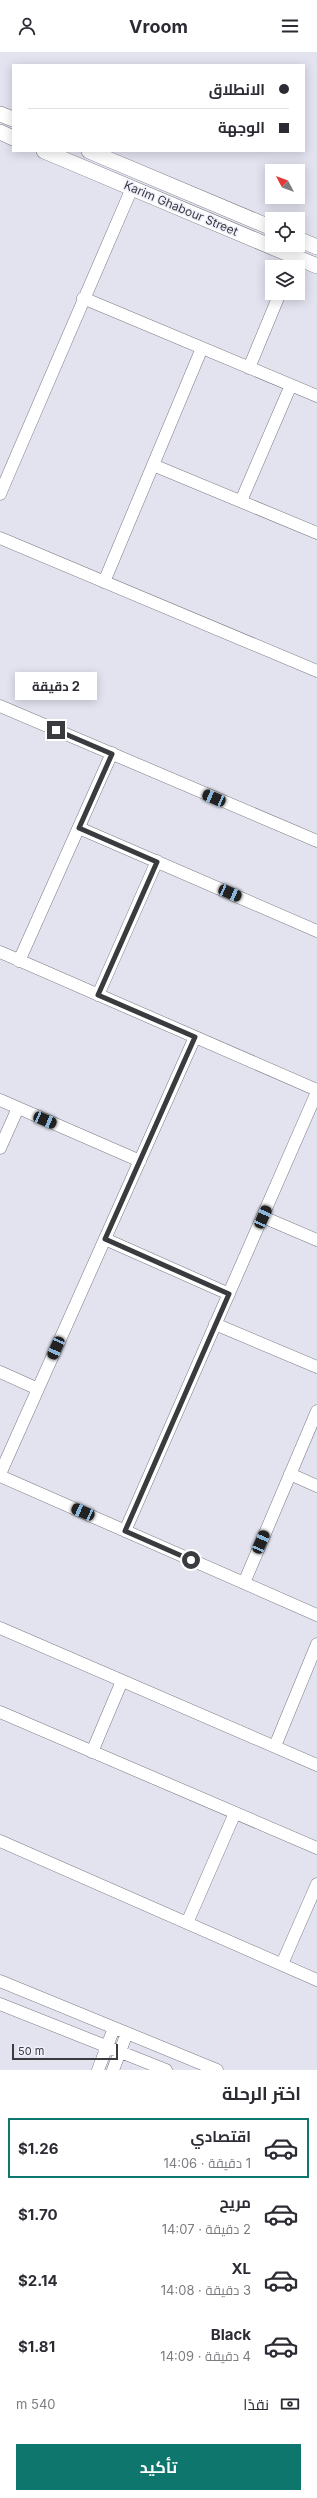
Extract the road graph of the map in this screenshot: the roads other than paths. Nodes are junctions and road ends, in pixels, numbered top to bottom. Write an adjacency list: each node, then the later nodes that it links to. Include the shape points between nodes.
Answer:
1 (0, 114): 2 (street)
2 (12, 119)
3 (0, 132): 4 (street)
4 (12, 138)
5 (46, 152): 7 (street, Karim Ghabour Street)
6 (91, 152): 8 (street, Karim Ghabour Street)
7 (132, 188): 11 (street, Karim Ghabour Street); 14 (street)
8 (265, 225)
9 (305, 242): 10 (street)
10 (317, 248)
11 (289, 260)
12 (305, 264): 13 (street, Karim Ghabour Street)
13 (317, 266)
14 (83, 298): 16 (street); 21 (street)
15 (277, 300): 17 (street)
16 (202, 348): 17 (street); 20 (street)
17 (249, 368): 18 (street)
18 (291, 385): 19 (street); 22 (street)
19 (317, 396)
20 (153, 465): 22 (street); 25 (street)
21 (0, 494)
22 (241, 501): 23 (street)
23 (317, 533)
24 (0, 538): 25 (street)
25 (104, 582): 26 (street)
26 (317, 672)
27 (0, 706): 28 (street)
28 (112, 754): 29 (street); 30 (street)
29 (79, 828): 31 (street); 34 (street)
30 (317, 841)
31 (157, 862): 32 (street); 35 (street)
32 (317, 931)
33 (0, 952): 34 (street)
34 (19, 961): 35 (street)
35 (98, 995): 36 (street)
36 (195, 1037): 37 (street); 41 (street)
37 (317, 1091): 42 (street)
38 (0, 1100): 39 (street)
39 (18, 1108): 40 (street); 41 (street)
40 (0, 1148)
41 (140, 1161): 43 (street)
42 (263, 1217): 44 (street); 45 (street)
43 (105, 1239): 45 (street); 49 (street)
44 (317, 1240)
45 (229, 1294): 46 (street)
46 (216, 1324): 47 (street); 54 (street)
47 (317, 1367)
48 (0, 1372): 49 (street)
49 (38, 1389): 52 (street)
50 (317, 1411): 51 (street)
51 (290, 1474): 53 (street); 55 (street)
52 (0, 1475): 54 (street)
53 (317, 1486)
54 (125, 1531): 55 (street)
55 (244, 1583): 56 (street)
56 (317, 1615)
57 (0, 1628): 59 (street)
58 (317, 1644): 61 (street)
59 (122, 1680): 61 (street); 62 (street)
60 (0, 1712): 62 (street)
61 (274, 1746): 63 (street)
62 (92, 1752): 64 (street)
63 (317, 1765)
64 (235, 1813): 66 (street); 68 (street)
65 (0, 1841): 68 (street)
66 (317, 1848)
67 (317, 1884): 69 (street)
68 (187, 1923): 69 (street)
69 (282, 1964): 70 (street)
70 (317, 1980)
71 (0, 1981): 73 (street)
72 (0, 2004): 75 (street)
73 (114, 2028): 74 (street); 75 (street)
74 (127, 2033): 76 (street); 80 (street)
75 (107, 2047): 76 (street); 77 (street)
76 (120, 2052): 78 (street); 79 (street)
77 (98, 2070)
78 (113, 2070)
79 (166, 2070)
80 (218, 2070)

